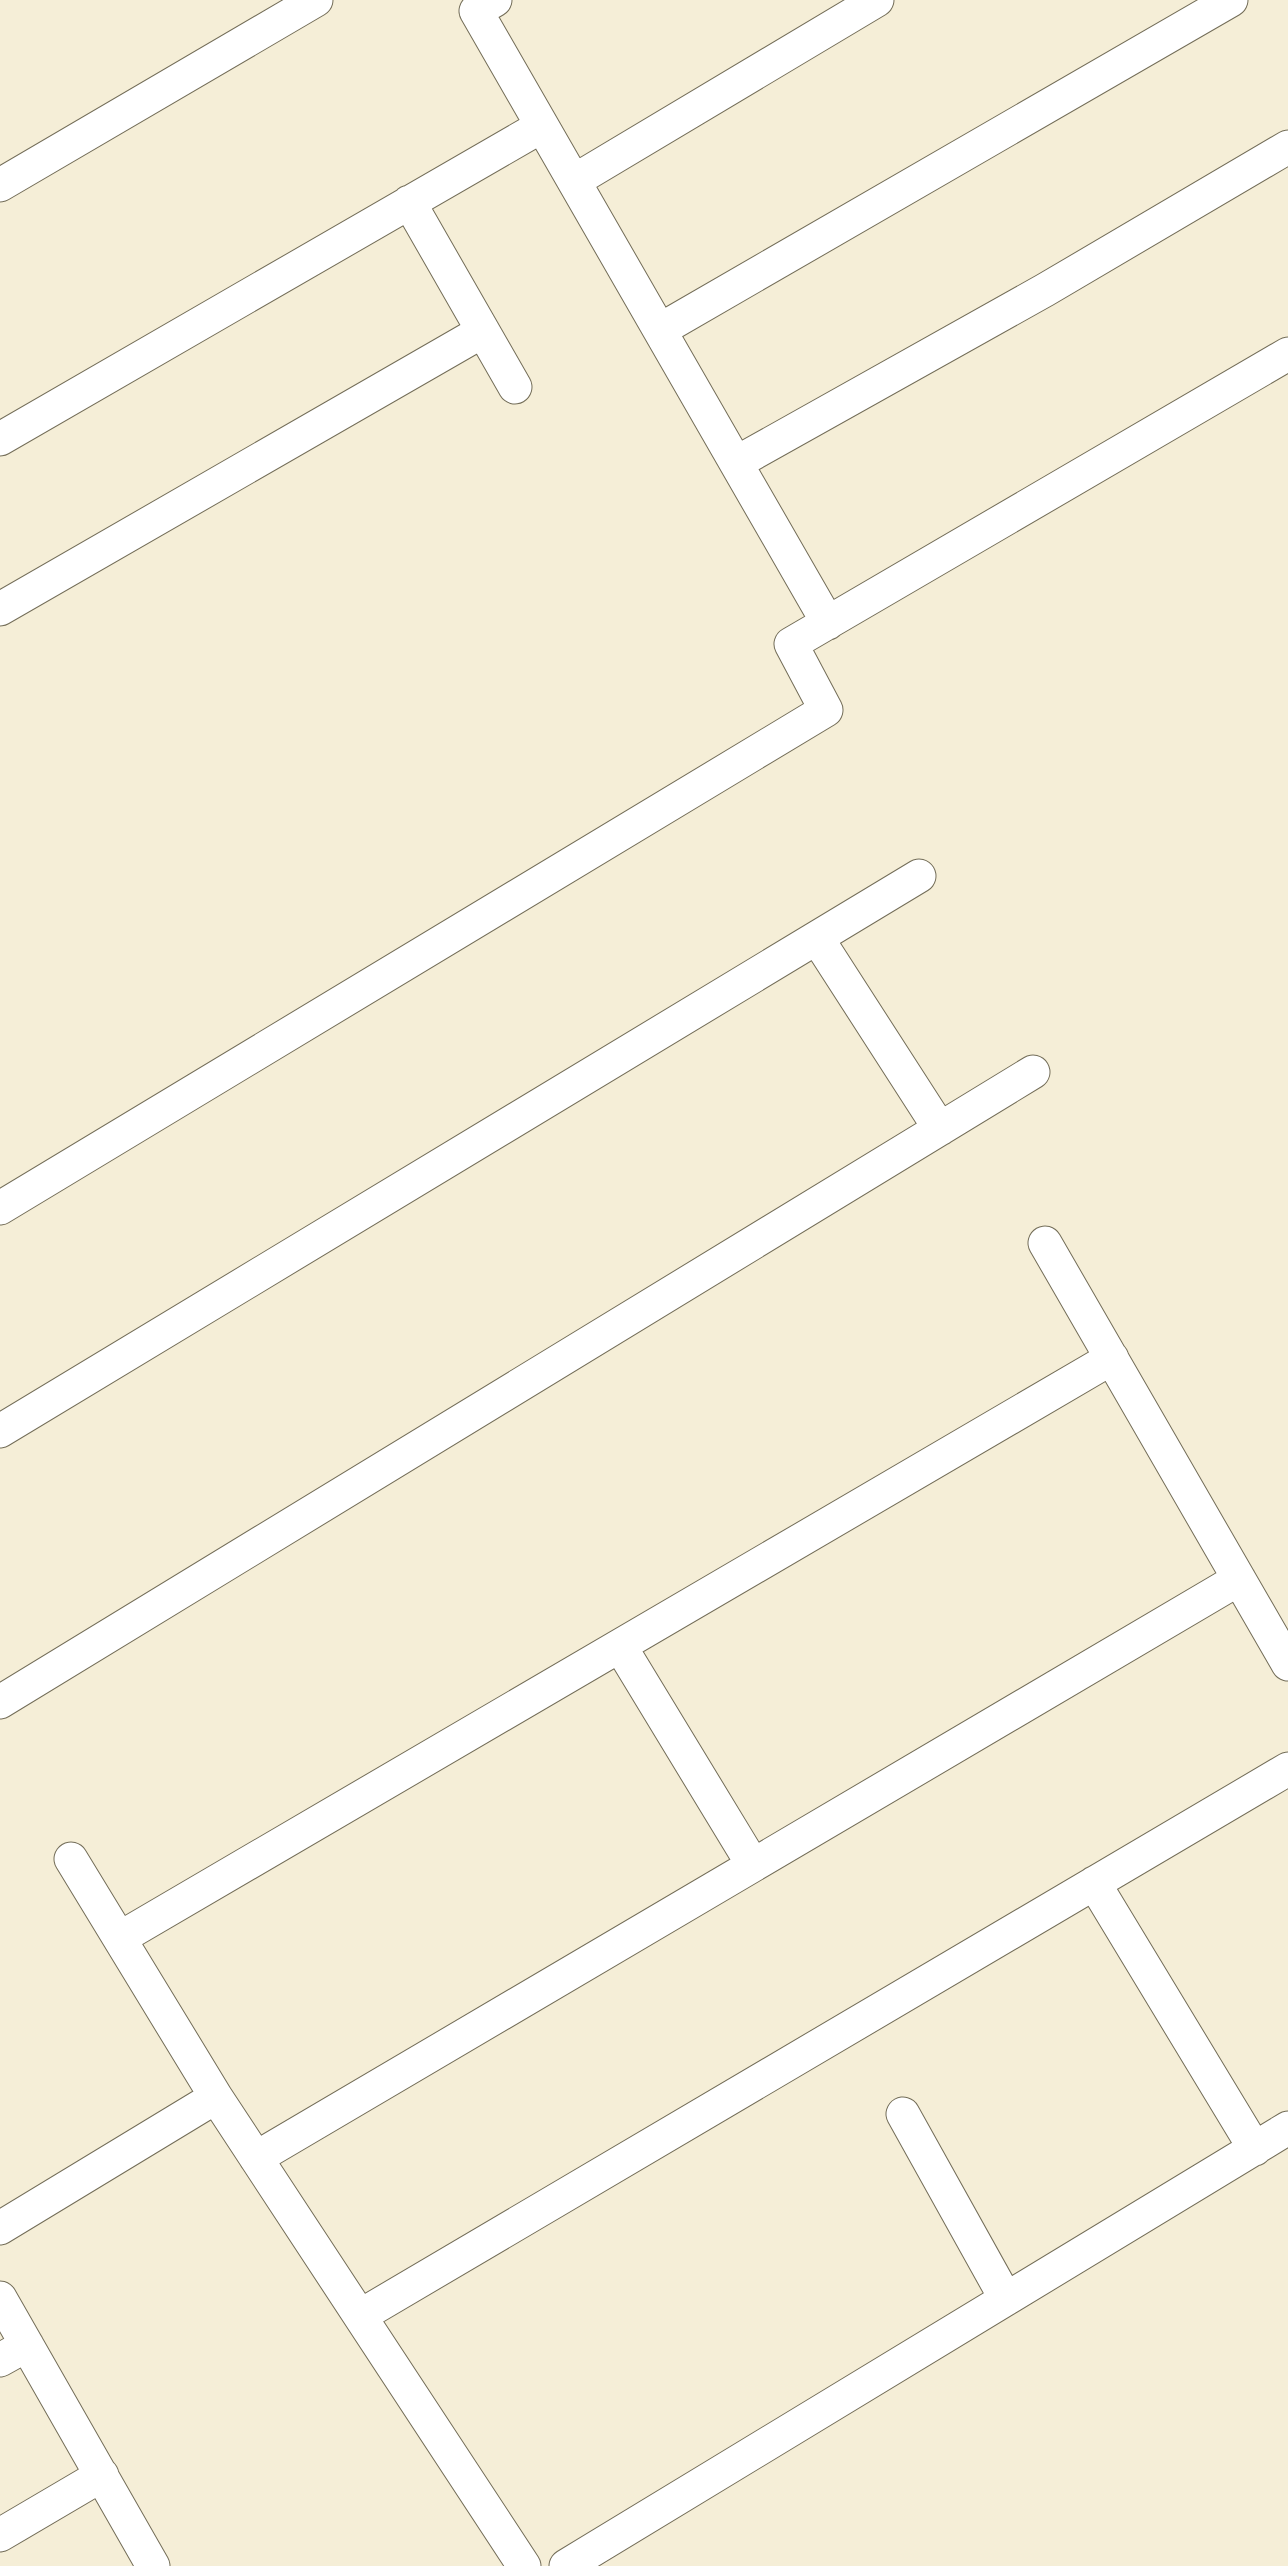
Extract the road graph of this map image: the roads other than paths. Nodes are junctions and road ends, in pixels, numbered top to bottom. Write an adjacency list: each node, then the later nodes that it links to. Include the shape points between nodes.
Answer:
1 (316, 0): 8 (street)
2 (495, 0): 5 (street, via 476,11)
3 (877, 0): 7 (street)
4 (1231, 0): 10 (street)
5 (542, 126): 7 (street); 9 (street)
6 (1288, 147): 15 (street, via 1045,290)
7 (574, 181): 10 (street)
8 (0, 185)
9 (409, 202): 11 (street); 14 (street)
10 (660, 330): 15 (street)
11 (483, 331): 13 (street); 16 (street)
12 (1288, 354): 17 (street)
13 (514, 387)
14 (0, 439)
15 (736, 463): 17 (street)
16 (0, 609)
17 (828, 623): 22 (street, via 791,644 826,710)
18 (920, 876): 19 (street)
19 (816, 938): 21 (street); 25 (street)
20 (1033, 1071): 21 (street)
21 (940, 1129): 29 (street)
22 (0, 1208)
23 (1045, 1243): 24 (street)
24 (1112, 1359): 26 (street); 27 (street)
25 (0, 1431)
26 (1239, 1579): 28 (street); 32 (street)
27 (620, 1646): 32 (street); 34 (street)
28 (1288, 1664)
29 (0, 1702)
30 (1288, 1768): 33 (street)
31 (71, 1859): 34 (street)
32 (753, 1865): 39 (street)
33 (1094, 1883): 38 (street); 43 (street)
34 (120, 1938): 35 (street)
35 (216, 2097): 39 (street); 40 (street)
36 (903, 2114): 42 (street)
37 (1288, 2128): 38 (street)
38 (1255, 2149): 42 (street)
39 (256, 2158): 43 (street)
40 (0, 2228)
41 (0, 2298): 44 (street)
42 (1006, 2299): 49 (street)
43 (360, 2316): 48 (street)
44 (13, 2353): 45 (street)
45 (102, 2475): 46 (street); 47 (street)
46 (0, 2535)
47 (153, 2566)
48 (524, 2566)
49 (566, 2566)

